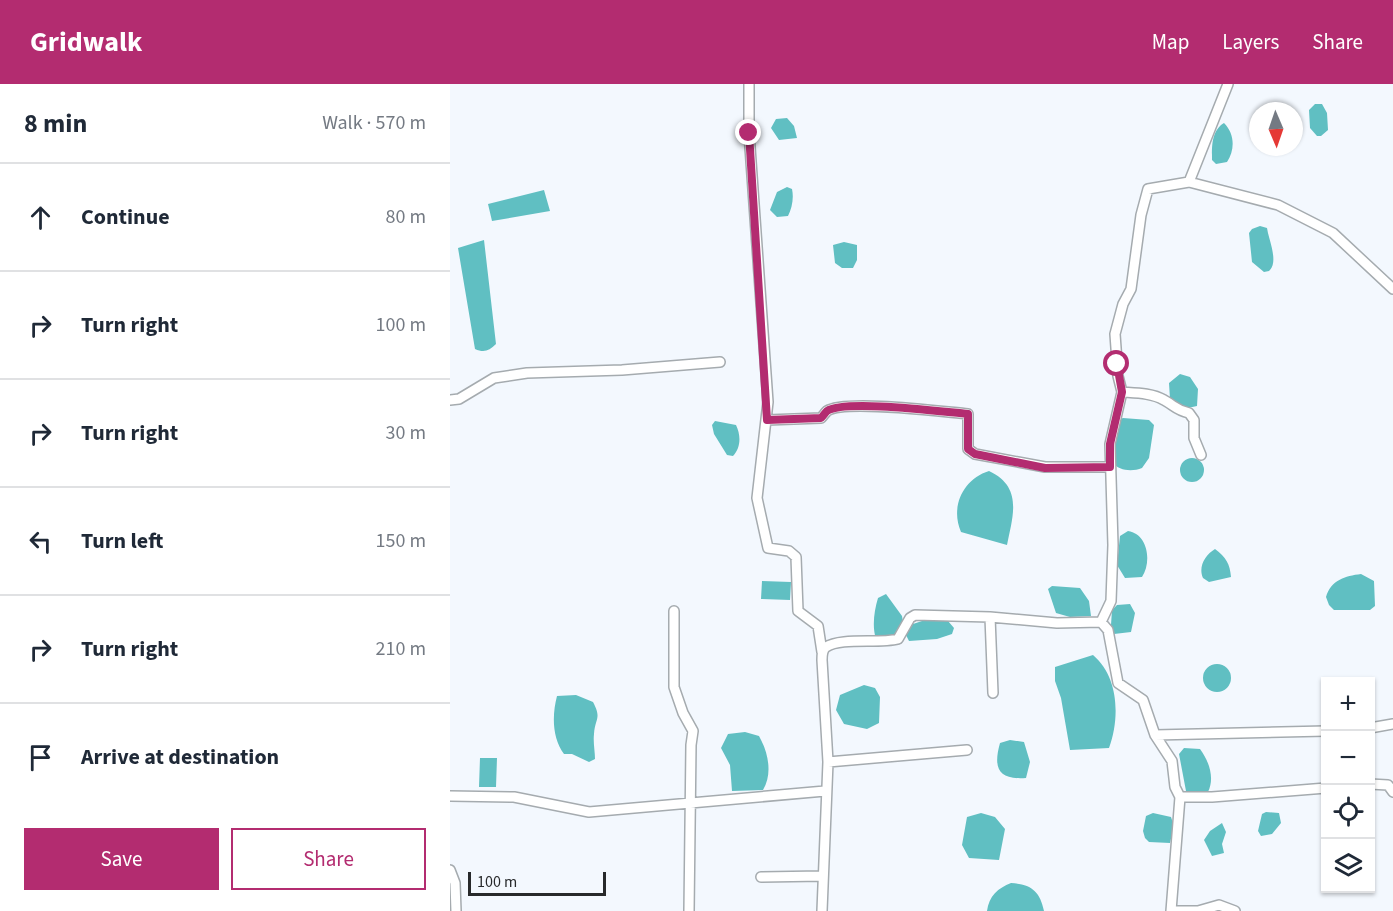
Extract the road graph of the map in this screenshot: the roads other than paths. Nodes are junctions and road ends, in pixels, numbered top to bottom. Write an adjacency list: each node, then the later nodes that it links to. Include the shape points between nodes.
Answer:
1 (749, 84): 8 (street)
2 (1228, 84): 3 (street)
3 (1188, 182): 4 (street, via 1278,205 1333,234); 6 (street, via 1148,189 1131,289 1115,334)
4 (1393, 289)
5 (720, 362): 7 (street, via 494,378 459,399)
6 (1122, 392): 9 (street, via 1150,394 1165,400 1174,410 1189,413); 10 (street, via 1110,444)
7 (450, 400)
8 (767, 420): 10 (street, via 821,418 827,411 842,406 925,408 968,414 968,449 975,454 1045,468); 14 (street, via 758,476 761,520 768,548 789,551 796,557 798,610 818,626)
9 (1201, 455)
10 (1110, 467): 13 (street, via 1111,601)
11 (674, 611): 28 (street, via 674,687 693,731)
12 (990, 617): 13 (street); 14 (street, via 915,615 898,639 835,644); 15 (street)
13 (1101, 622): 19 (street, via 1108,630 1118,683 1143,700)
14 (822, 652): 21 (street)
15 (993, 693)
16 (1393, 724): 17 (street)
17 (1375, 727)
18 (1321, 731): 19 (street)
19 (1155, 735): 27 (street, via 1172,761)
20 (967, 750): 21 (street)
21 (828, 762): 24 (street)
22 (1375, 784): 25 (street, via 1388,785)
23 (1321, 788): 27 (street)
24 (825, 791): 28 (street); 30 (street)
25 (1393, 792)
26 (450, 796): 28 (street, via 514,797 589,812)
27 (1180, 797): 35 (street)
28 (690, 803): 33 (street)
29 (450, 870): 32 (street, via 455,883)
30 (822, 876): 31 (street); 34 (street)
31 (761, 877)
32 (456, 911)
33 (689, 911)
34 (822, 911)
35 (1171, 911): 36 (street, via 1219,905)
36 (1235, 911)

